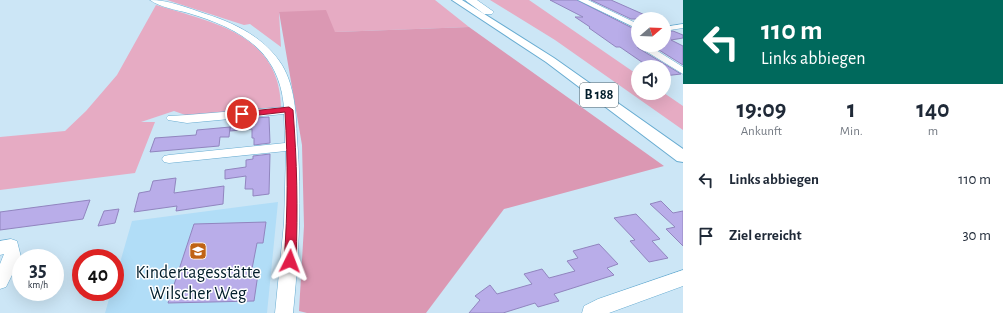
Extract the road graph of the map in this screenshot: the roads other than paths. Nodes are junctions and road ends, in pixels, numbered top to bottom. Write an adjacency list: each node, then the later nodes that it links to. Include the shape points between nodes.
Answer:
1 (154, 0): 11 (street, via 221,22 255,41 279,69 287,90)
2 (456, 0): 14 (main road, B 188, via 550,60)
3 (469, 0): 5 (highway)
4 (582, 0): 6 (street)
5 (488, 12): 14 (main road, B 188, via 581,75)
6 (631, 24)
7 (683, 26): 8 (street)
8 (671, 28)
9 (653, 52): 10 (street)
10 (683, 71)
11 (289, 110): 12 (street, via 187,119); 13 (street)
12 (172, 118)
13 (292, 146): 15 (street); 19 (street, via 293,212)
14 (683, 156)
15 (169, 159)
16 (0, 248): 18 (street, via 11,246 13,257)
17 (683, 278): 20 (street, via 605,305)
18 (0, 281)
19 (284, 313)
20 (591, 313)

